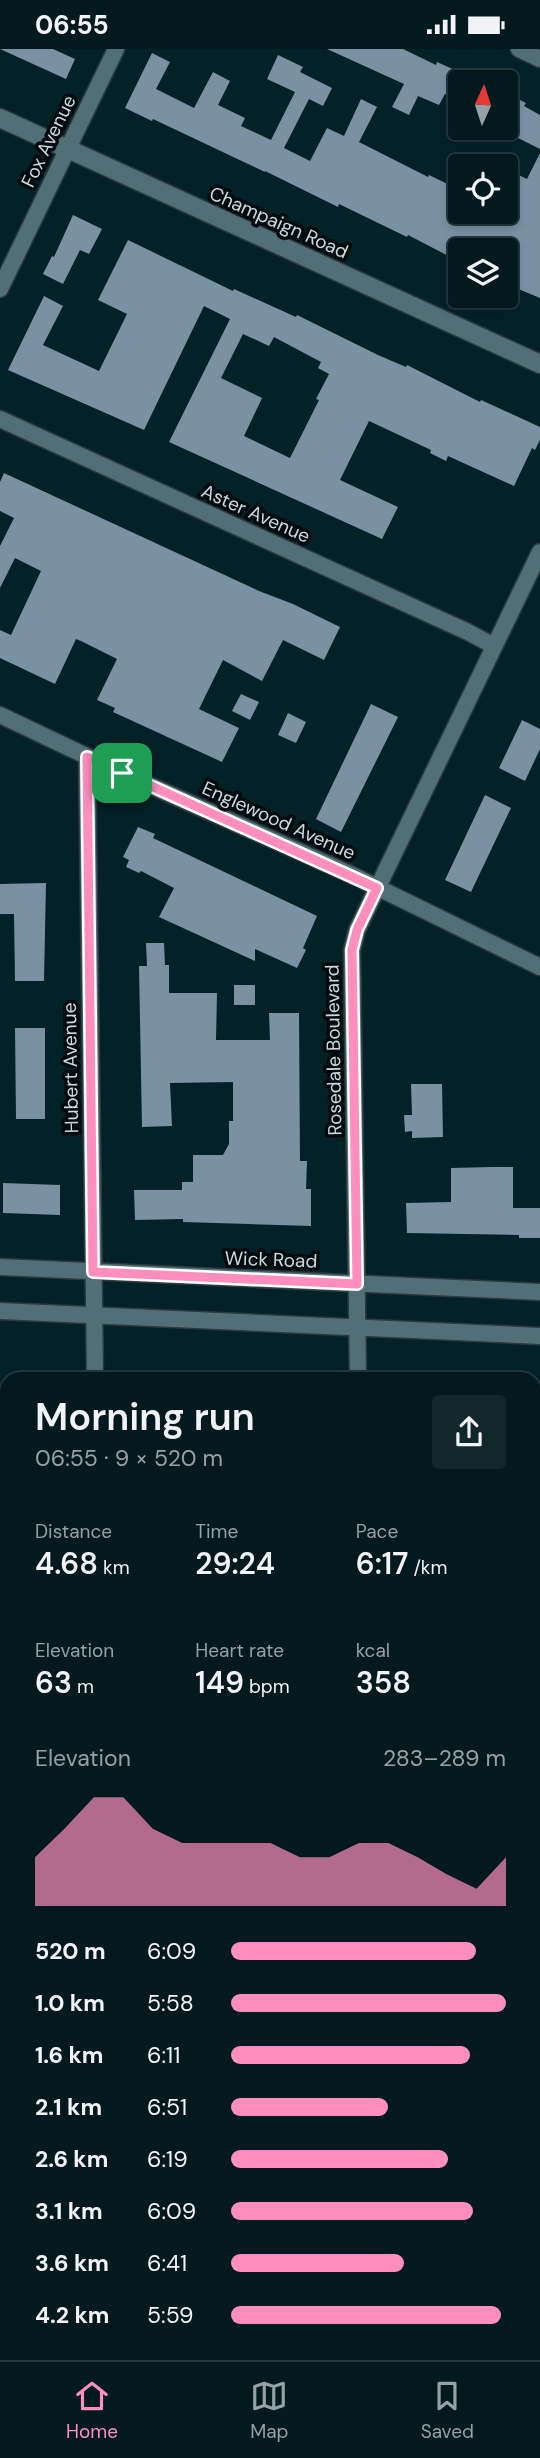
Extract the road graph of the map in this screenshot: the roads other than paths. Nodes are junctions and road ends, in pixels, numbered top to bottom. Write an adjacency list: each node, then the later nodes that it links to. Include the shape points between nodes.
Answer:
1 (116, 49): 5 (street, Fox Avenue)
2 (519, 49): 3 (street)
3 (540, 59)
4 (0, 118): 5 (street, Champaign Road)
5 (67, 150): 6 (street, Fox Avenue); 7 (street, Champaign Road)
6 (0, 289)
7 (540, 364)
8 (0, 419): 10 (street, Aster Avenue)
9 (540, 552): 10 (street, Rosedale Boulevard)
10 (494, 646): 13 (street, Rosedale Boulevard)
11 (0, 715): 12 (street, Englewood Avenue)
12 (87, 757): 13 (street, Englewood Avenue); 16 (street, Hubert Avenue)
13 (377, 888): 14 (street, Englewood Avenue); 17 (street, Rosedale Boulevard, via 352,950)
14 (540, 967)
15 (0, 1267): 16 (street, Wick Road)
16 (93, 1272): 17 (street, Wick Road); 20 (street, Hubert Avenue)
17 (357, 1284): 18 (street, Wick Road); 21 (street, Rosedale Boulevard)
18 (540, 1292)
19 (0, 1311): 20 (street)
20 (94, 1315): 21 (street); 23 (street, Hubert Avenue)
21 (358, 1327): 22 (street); 24 (street, Rosedale Boulevard)
22 (540, 1336)
23 (95, 1372)
24 (358, 1372)

